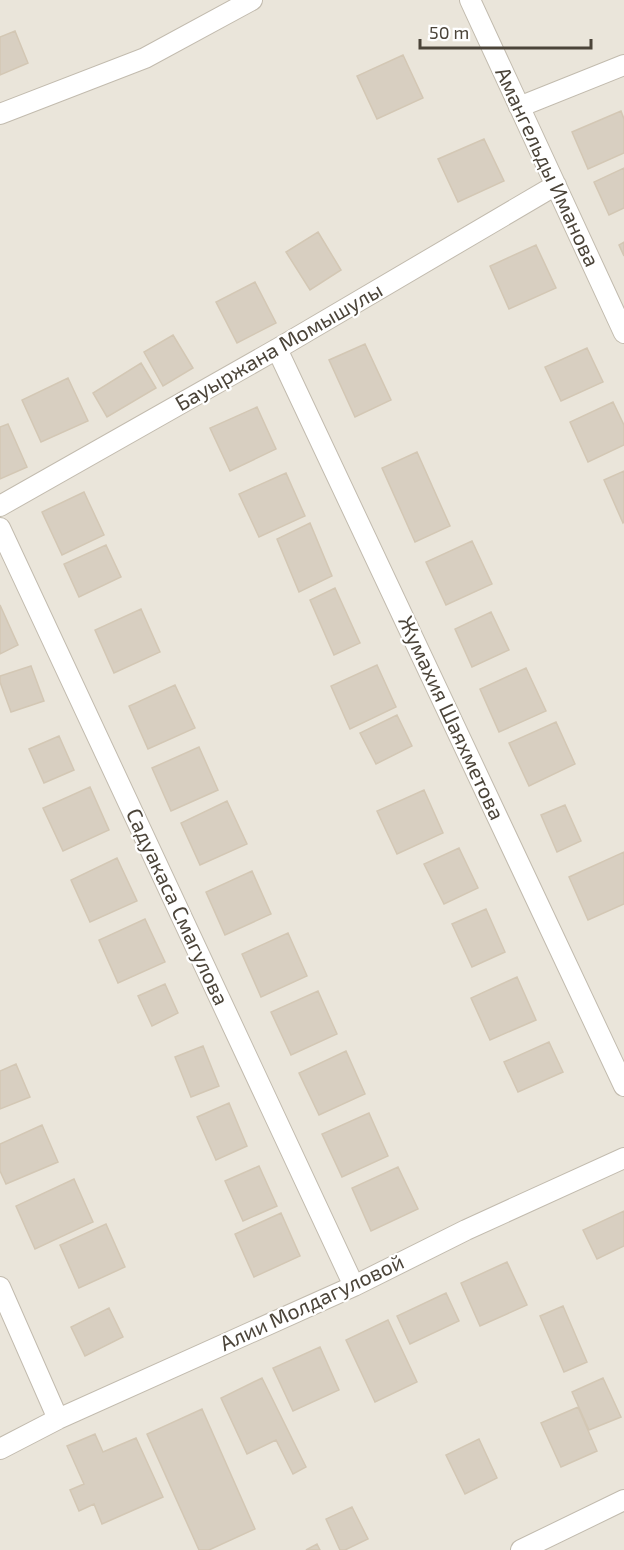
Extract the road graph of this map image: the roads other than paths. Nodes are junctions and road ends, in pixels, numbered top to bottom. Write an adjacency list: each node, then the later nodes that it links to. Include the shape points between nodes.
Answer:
1 (252, 0): 5 (street, via 145,58)
2 (470, 0): 4 (street, Амангельды Иманова)
3 (624, 64): 4 (street)
4 (519, 107): 6 (street, Амангельды Иманова)
5 (0, 114)
6 (556, 185): 7 (street, Амангельды Иманова); 8 (street, Бауыржана Момышулы)
7 (624, 333)
8 (277, 349): 9 (street, Бауыржана Момышулы); 11 (street, Жумахия Шаяхметова)
9 (0, 506)
10 (0, 528): 13 (street, Садуакаса Смагулова)
11 (624, 1086)
12 (624, 1158): 13 (street, Алии Молдагуловой)
13 (354, 1286): 15 (street, Алии Молдагуловой)
14 (0, 1287): 15 (street)
15 (58, 1419): 16 (street, Алии Молдагуловой)
16 (0, 1449)
17 (624, 1500): 18 (street)
18 (521, 1550)

